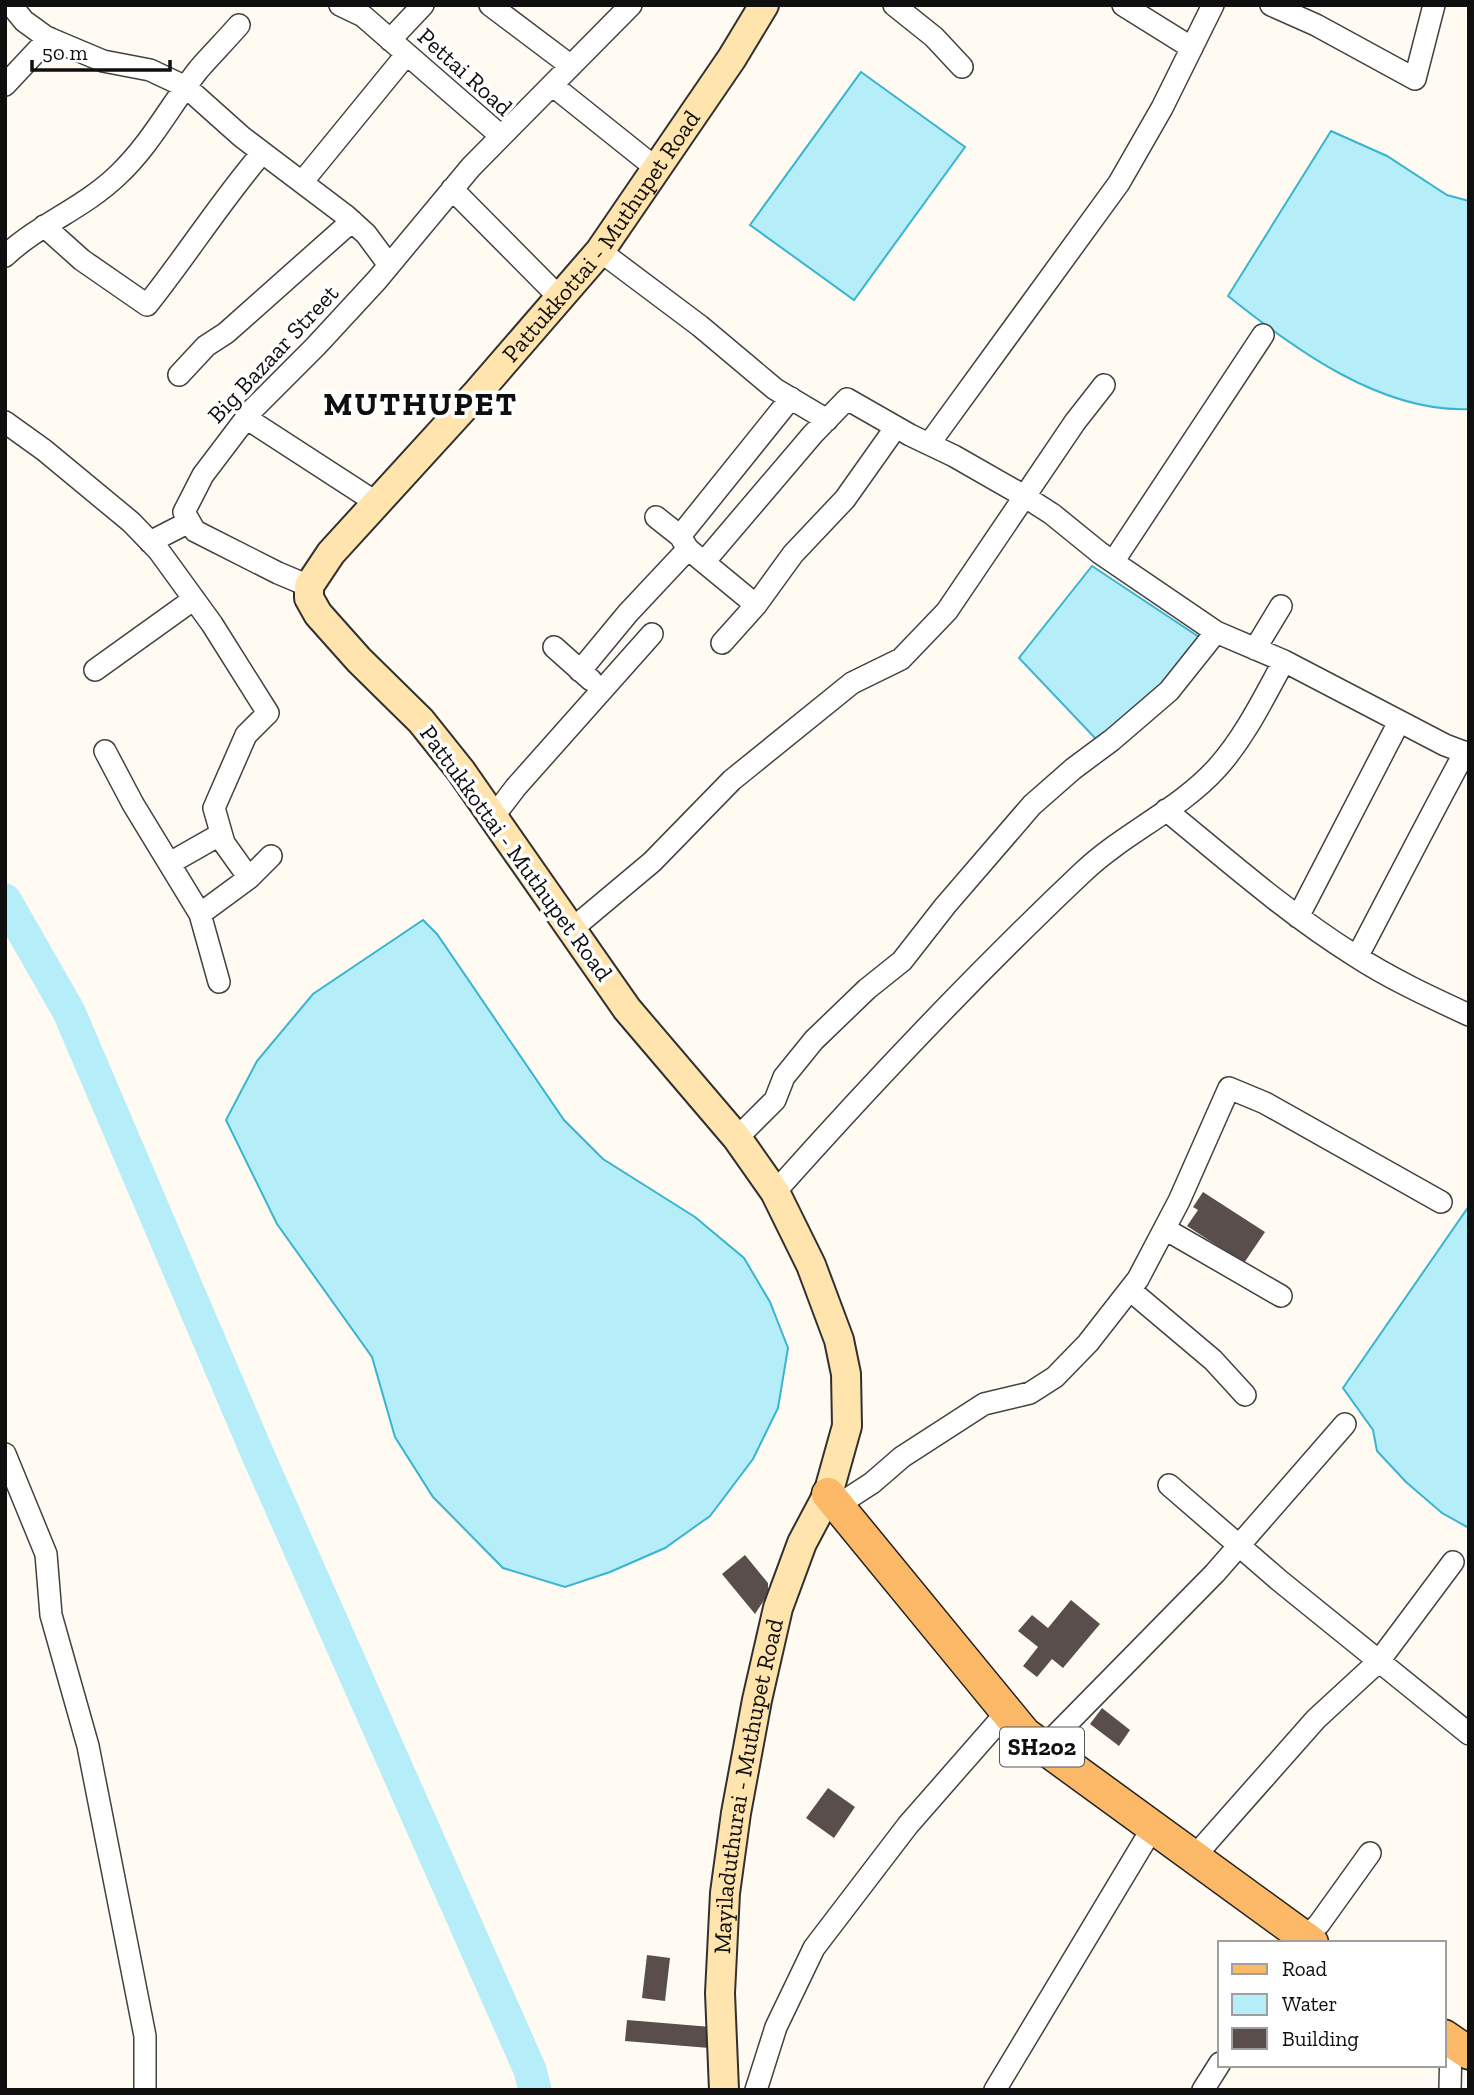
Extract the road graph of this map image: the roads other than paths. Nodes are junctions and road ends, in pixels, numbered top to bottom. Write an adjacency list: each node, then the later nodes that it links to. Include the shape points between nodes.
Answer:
1 (11, 5): 13 (street, via 24,21)
2 (340, 5): 14 (street, Pettai Road, via 363,16)
3 (423, 5): 14 (street)
4 (490, 5): 17 (street)
5 (631, 5): 17 (street)
6 (764, 5): 24 (main road, Pattukkottai - Muthupet Road)
7 (894, 5): 18 (street)
8 (1122, 5): 15 (street)
9 (1213, 5): 15 (street)
10 (1271, 5): 11 (street, via 1415,79)
11 (1434, 5)
12 (239, 25): 21 (street)
13 (49, 38): 19 (street); 21 (street, via 103,61 150,70)
14 (390, 40): 16 (street, Pettai Road)
15 (1192, 48): 41 (street, via 1119,183)
16 (406, 55): 22 (street, Pettai Road); 25 (street)
17 (571, 66): 20 (street)
18 (962, 67)
19 (5, 85)
20 (552, 85): 22 (street); 24 (street)
21 (186, 87): 23 (street); 28 (street, via 118,176)
22 (501, 136): 26 (street, Pettai Road)
23 (262, 153): 25 (street); 28 (street, via 147,305 82,260)
24 (657, 169): 29 (main road, Pattukkottai - Muthupet Road)
25 (303, 181): 27 (street)
26 (452, 189): 31 (street, Big Bazaar Street); 32 (street)
27 (352, 221): 31 (street); 34 (street, via 206,346)
28 (44, 226): 30 (street)
29 (600, 251): 32 (main road, Pattukkottai - Muthupet Road); 36 (street)
30 (5, 256)
31 (390, 265): 37 (street, Big Bazaar Street)
32 (559, 297): 43 (main road, Pattukkottai - Muthupet Road)
33 (1263, 335): 48 (street)
34 (179, 376)
35 (1104, 385): 42 (street)
36 (791, 398): 38 (street); 47 (street)
37 (246, 418): 43 (street); 45 (street, Big Bazaar Street, via 203,475 184,512)
38 (827, 420): 40 (street, via 847,399); 47 (street)
39 (5, 422): 46 (street)
40 (897, 427): 41 (street); 51 (street, via 845,499 793,554)
41 (929, 443): 42 (street)
42 (1024, 496): 48 (street); 73 (street, via 947,611 901,659 852,683 742,772 652,862)
43 (377, 503): 49 (main road, Pattukkottai - Muthupet Road, via 331,553)
44 (656, 517): 47 (street)
45 (189, 522): 46 (street); 49 (street, via 195,531)
46 (150, 542): 50 (street)
47 (691, 549): 51 (street); 60 (street, via 628,613)
48 (1113, 562): 53 (street)
49 (309, 586): 66 (main road, Pattukkottai - Muthupet Road, via 309,598 318,614 421,721)
50 (194, 599): 59 (street); 67 (street, via 268,713 246,735 214,808)
51 (756, 605): 55 (street)
52 (1281, 606): 57 (street)
53 (1216, 632): 57 (street); 77 (street, via 1169,691 1032,805 902,961 814,1040 784,1077 775,1100)
54 (652, 634): 61 (street)
55 (722, 643)
56 (554, 647): 60 (street)
57 (1255, 649): 58 (street)
58 (1284, 661): 62 (street); 65 (street, via 1244,732 1216,768)
59 (94, 670)
60 (580, 671): 61 (street)
61 (603, 691): 66 (street)
62 (1399, 722): 64 (street); 72 (street)
63 (105, 751): 69 (street)
64 (1467, 753): 74 (street)
65 (1166, 810): 72 (street); 78 (street, via 1086,869 979,973)
66 (493, 817): 73 (main road, Pattukkottai - Muthupet Road)
67 (221, 834): 69 (street); 70 (street)
68 (271, 856): 70 (street)
69 (170, 863): 71 (street)
70 (249, 878): 71 (street)
71 (200, 914): 75 (street)
72 (1298, 918): 74 (street)
73 (572, 929): 77 (main road, Pattukkottai - Muthupet Road, via 627,1009)
74 (1357, 957): 76 (street)
75 (219, 982)
76 (1469, 1015)
77 (737, 1138): 78 (main road, Pattukkottai - Muthupet Road)
78 (775, 1192): 87 (main road, Pattukkottai - Muthupet Road, via 811,1265 839,1340 846,1374 847,1426)
79 (1441, 1202): 80 (street, via 1265,1103 1228,1088)
80 (1165, 1229): 81 (street); 82 (street)
81 (1130, 1290): 83 (street, via 1213,1360); 87 (street, via 1055,1377 1030,1393 984,1404 902,1457 872,1483)
82 (1282, 1296)
83 (1245, 1395)
84 (1345, 1424): 88 (street)
85 (5, 1454): 100 (street, via 46,1554 51,1615 88,1746 145,2035)
86 (1169, 1485): 88 (street)
87 (833, 1499): 91 (main road, SH202); 101 (main road, Mayiladuthurai - Muthupet Road, via 802,1543 778,1608 736,1813 725,1893 720,1993)
88 (1239, 1546): 90 (street); 93 (street)
89 (1453, 1562): 90 (street)
90 (1379, 1661): 92 (street); 96 (street, via 1316,1720)
91 (1007, 1712): 93 (main road, SH202); 102 (street, via 908,1825 814,1948 776,2027)
92 (1469, 1734)
93 (1044, 1748): 94 (main road, SH202)
94 (1153, 1827): 96 (main road, SH202); 103 (street)
95 (1370, 1853): 97 (street)
96 (1194, 1857): 97 (main road, SH202)
97 (1305, 1941)
98 (1455, 2043): 105 (street)
99 (1218, 2066): 104 (street)
100 (145, 2090)
101 (724, 2090)
102 (756, 2090)
103 (995, 2090)
104 (1203, 2090)
105 (1450, 2090)

